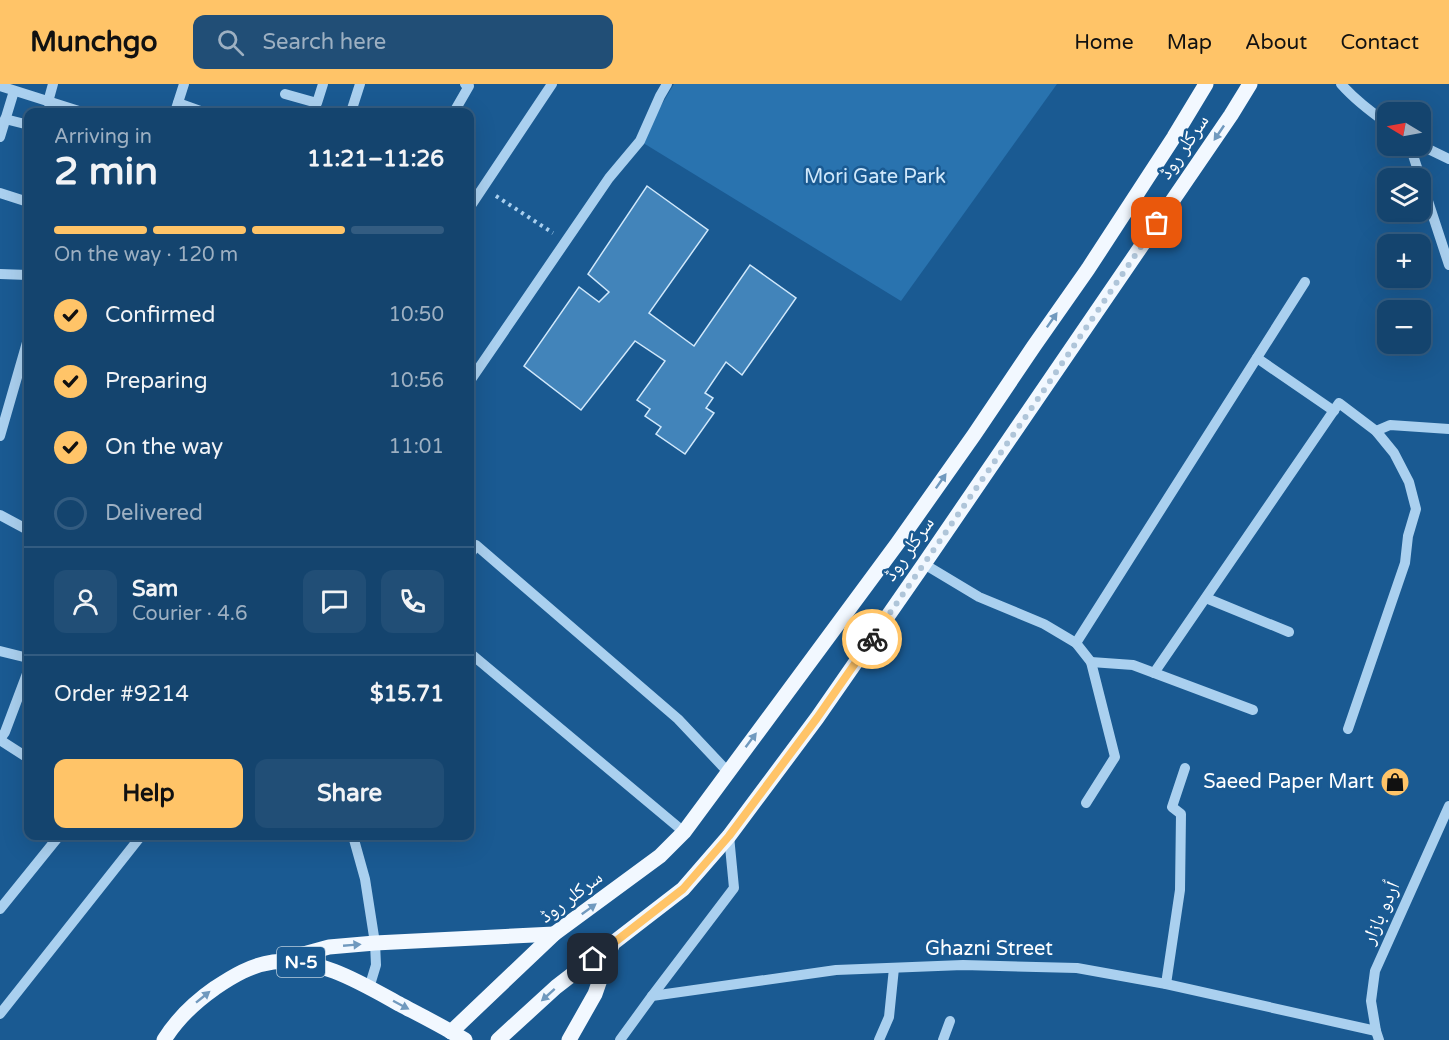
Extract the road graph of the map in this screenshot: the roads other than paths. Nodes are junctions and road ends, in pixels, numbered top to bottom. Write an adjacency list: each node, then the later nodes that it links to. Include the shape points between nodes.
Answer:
1 (53, 84): 14 (street)
2 (184, 84): 16 (street)
3 (323, 84): 13 (street, via 317,103)
4 (360, 84): 17 (street)
5 (465, 84): 18 (street, via 469,86)
6 (552, 84): 27 (street)
7 (667, 84): 34 (street, via 640,141 609,178)
8 (1206, 84): 57 (main road, سرکلر روڈ, one-way to 8, via 968,444 1101,249)
9 (1250, 84): 42 (main road, سرکلر روڈ, one-way to 42)
10 (1341, 84): 19 (street)
11 (0, 86): 12 (street)
12 (14, 91): 14 (street); 21 (street)
13 (285, 94)
14 (48, 102): 15 (street)
15 (68, 108)
16 (176, 108)
17 (352, 108)
18 (456, 108)
19 (1377, 117)
20 (24, 124): 21 (street)
21 (2, 127)
22 (1431, 150): 24 (street)
23 (1413, 156): 28 (street)
24 (1449, 159)
25 (0, 194): 26 (street)
26 (24, 201)
27 (474, 201)
28 (1449, 265)
29 (0, 274): 30 (street)
30 (24, 275)
31 (1305, 282): 33 (street)
32 (24, 353): 38 (street)
33 (1257, 358): 35 (street); 45 (street)
34 (474, 375)
35 (1334, 411): 37 (street, via 1339,403); 43 (street)
36 (1449, 429): 37 (street, via 1390,425)
37 (1376, 430): 53 (street, via 1409,482 1416,509 1407,537 1405,562)
38 (0, 436)
39 (0, 515): 40 (street)
40 (24, 528)
41 (474, 548): 57 (street, via 476,545 678,719)
42 (924, 564): 45 (street, via 979,597 1044,624); 61 (main road, سرکلر روڈ)
43 (1206, 598): 44 (street); 50 (street)
44 (1289, 632)
45 (1076, 643): 49 (street)
46 (0, 651): 48 (street)
47 (474, 656): 60 (street)
48 (24, 657)
49 (1091, 662): 50 (street, via 1133,665); 58 (street, via 1115,757)
50 (1155, 673): 52 (street)
51 (24, 680): 54 (street)
52 (1253, 710)
53 (1348, 729)
54 (1, 735): 55 (street)
55 (24, 755)
56 (1185, 768): 71 (street, via 1172,807 1181,814 1180,890)
57 (728, 771): 60 (main road, سرکلر روڈ)
58 (1086, 803)
59 (1449, 806): 77 (street, اُردو بازار, via 1375,971 1371,1001)
60 (684, 832): 66 (main road, سرکلر روڈ, one-way to 60, via 660,856)
61 (729, 836): 68 (main road, سرکلر روڈ, via 683,889); 73 (street, via 734,888)
62 (55, 840): 65 (street)
63 (138, 840): 74 (street)
64 (353, 840): 67 (street, via 365,879)
65 (0, 909)
66 (554, 934): 67 (main road); 76 (main road, سرکلر روڈ)
67 (375, 943): 69 (main road, one-way to 67, via 329,947); 72 (street, via 376,965)
68 (612, 945): 80 (main road, سرکلر روڈ, one-way to 80, via 556,987); 81 (main road, via 595,994)
69 (275, 962): 72 (main road, N-5, via 317,966); 78 (main road, N-5, one-way to 69, via 185,1013 226,980 258,965)
70 (894, 968): 71 (street, Ghazni Street, via 1077,968); 73 (street, Ghazni Street, via 836,970); 83 (street, via 889,1017)
71 (1166, 984): 77 (street, Ghazni Street)
72 (369, 988): 76 (main road, N-5, one-way to 76)
73 (652, 996): 82 (street)
74 (0, 1014)
75 (950, 1022): 84 (street)
76 (451, 1032): 79 (main road, N-5)
77 (1378, 1036)
78 (164, 1040)
79 (465, 1040)
80 (498, 1040)
81 (569, 1040)
82 (620, 1040)
83 (879, 1040)
84 (943, 1040)

